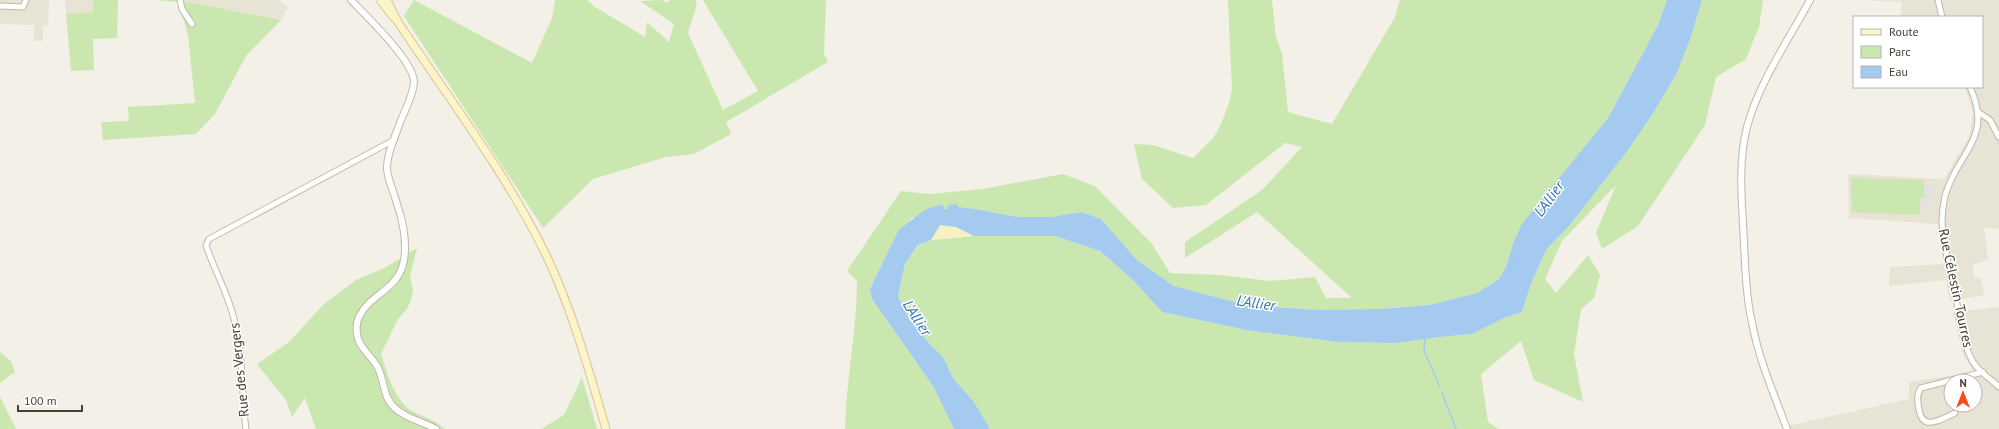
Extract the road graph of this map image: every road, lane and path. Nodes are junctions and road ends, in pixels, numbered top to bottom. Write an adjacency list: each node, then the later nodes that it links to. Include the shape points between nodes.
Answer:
1 (26, 0): 8 (street, via 23,7)
2 (180, 0): 11 (street, via 182,9)
3 (351, 0): 15 (street, via 406,60 413,73 412,92)
4 (380, 0): 10 (main road)
5 (387, 0): 10 (main road)
6 (1810, 0): 24 (street, via 1756,102 1747,128 1742,163 1745,254 1752,323 1763,368)
7 (1938, 1): 9 (street)
8 (0, 6)
9 (1942, 16)
10 (398, 22): 23 (main road, via 503,179 546,256 569,309)
11 (192, 24)
12 (1970, 88): 13 (street)
13 (1978, 112): 14 (street, via 1990,120); 16 (street, Rue Célestin Tourres, via 1973,140 1947,191 1942,221 1967,349 1973,362)
14 (1999, 137)
15 (394, 140): 21 (street, Rue des Vergers, via 209,239 206,244 235,321); 22 (street, via 387,169 401,218 404,261 392,285 364,309 356,330 360,344 379,370 390,403 402,414)
16 (1983, 372): 17 (street); 19 (street, Rue Célestin Tourres)
17 (1979, 373)
18 (1943, 382): 20 (street, via 1918,391 1918,405 1923,419 1931,422)
19 (1999, 387)
20 (1955, 413)
21 (246, 429)
22 (436, 429)
23 (606, 429)
24 (1787, 429)

